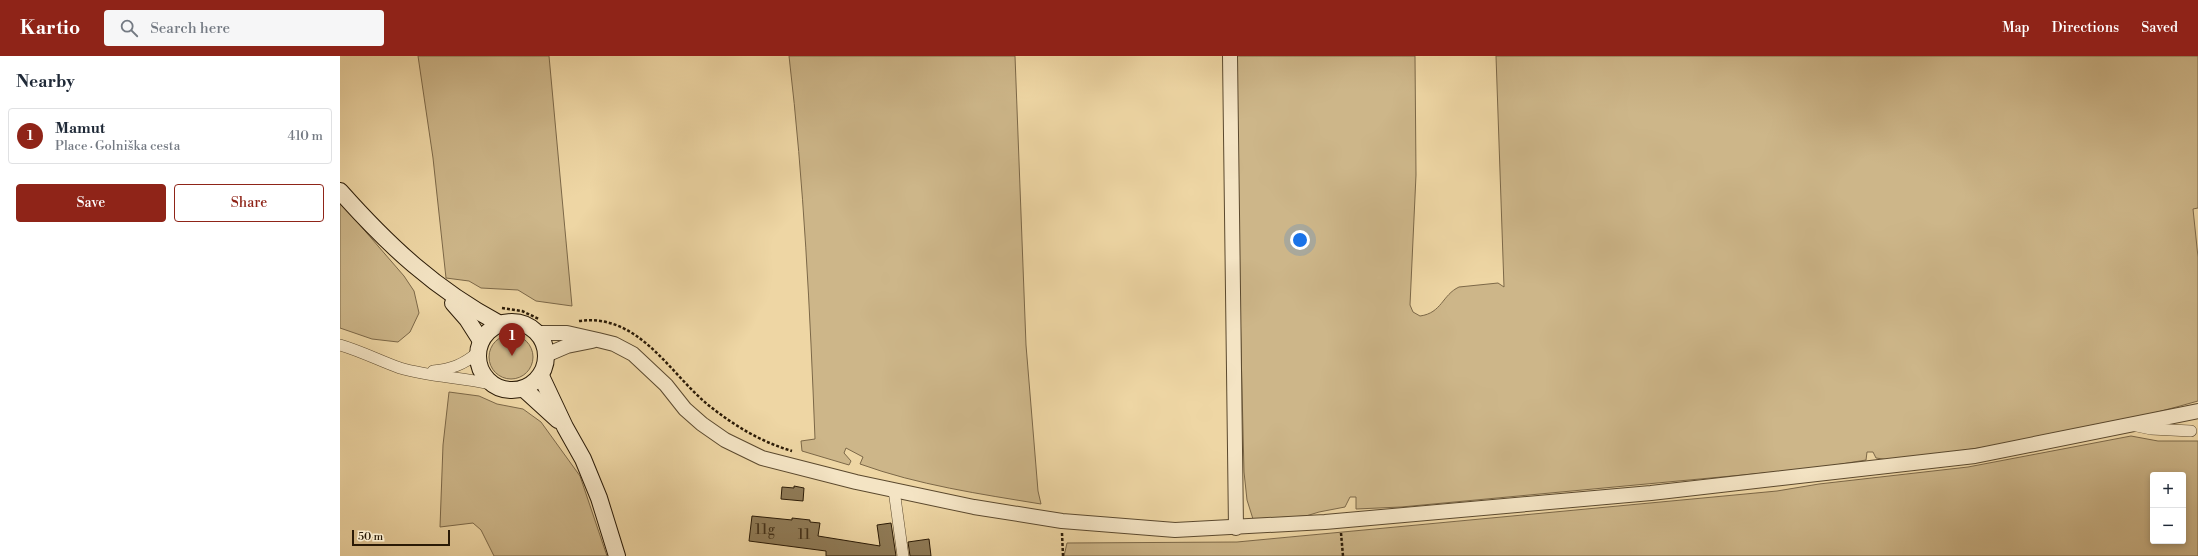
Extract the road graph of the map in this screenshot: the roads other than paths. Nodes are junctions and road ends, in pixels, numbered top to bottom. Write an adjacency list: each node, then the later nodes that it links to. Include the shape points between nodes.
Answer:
1 (1230, 56): 19 (street)
2 (340, 191): 3 (main road, via 373,227)
3 (435, 284): 4 (main road); 8 (main road, via 467,319)
4 (500, 324): 5 (main road, via 513,322); 8 (main road, via 489,331)
5 (540, 327): 6 (street); 9 (main road)
6 (598, 340): 9 (street, via 567,346); 18 (street, via 614,344 633,354 666,385 685,409 725,440 762,458)
7 (340, 345): 10 (street)
8 (479, 347): 10 (street, via 465,363 450,369); 12 (main road, via 478,365 483,376)
9 (546, 355): 11 (main road)
10 (420, 373): 12 (street)
11 (541, 376): 13 (main road); 16 (main road)
12 (491, 384): 13 (main road, via 512,391)
13 (524, 389): 16 (main road)
14 (2198, 412): 15 (street); 17 (street, via 2191,424)
15 (2131, 425): 17 (street, via 2151,430); 19 (street, via 1975,456 1651,493)
16 (564, 427): 20 (main road, via 584,459)
17 (2195, 432)
18 (894, 490): 19 (street, via 974,507 1061,521 1175,530); 21 (street)
19 (1236, 528)
20 (617, 556)
21 (903, 556)

